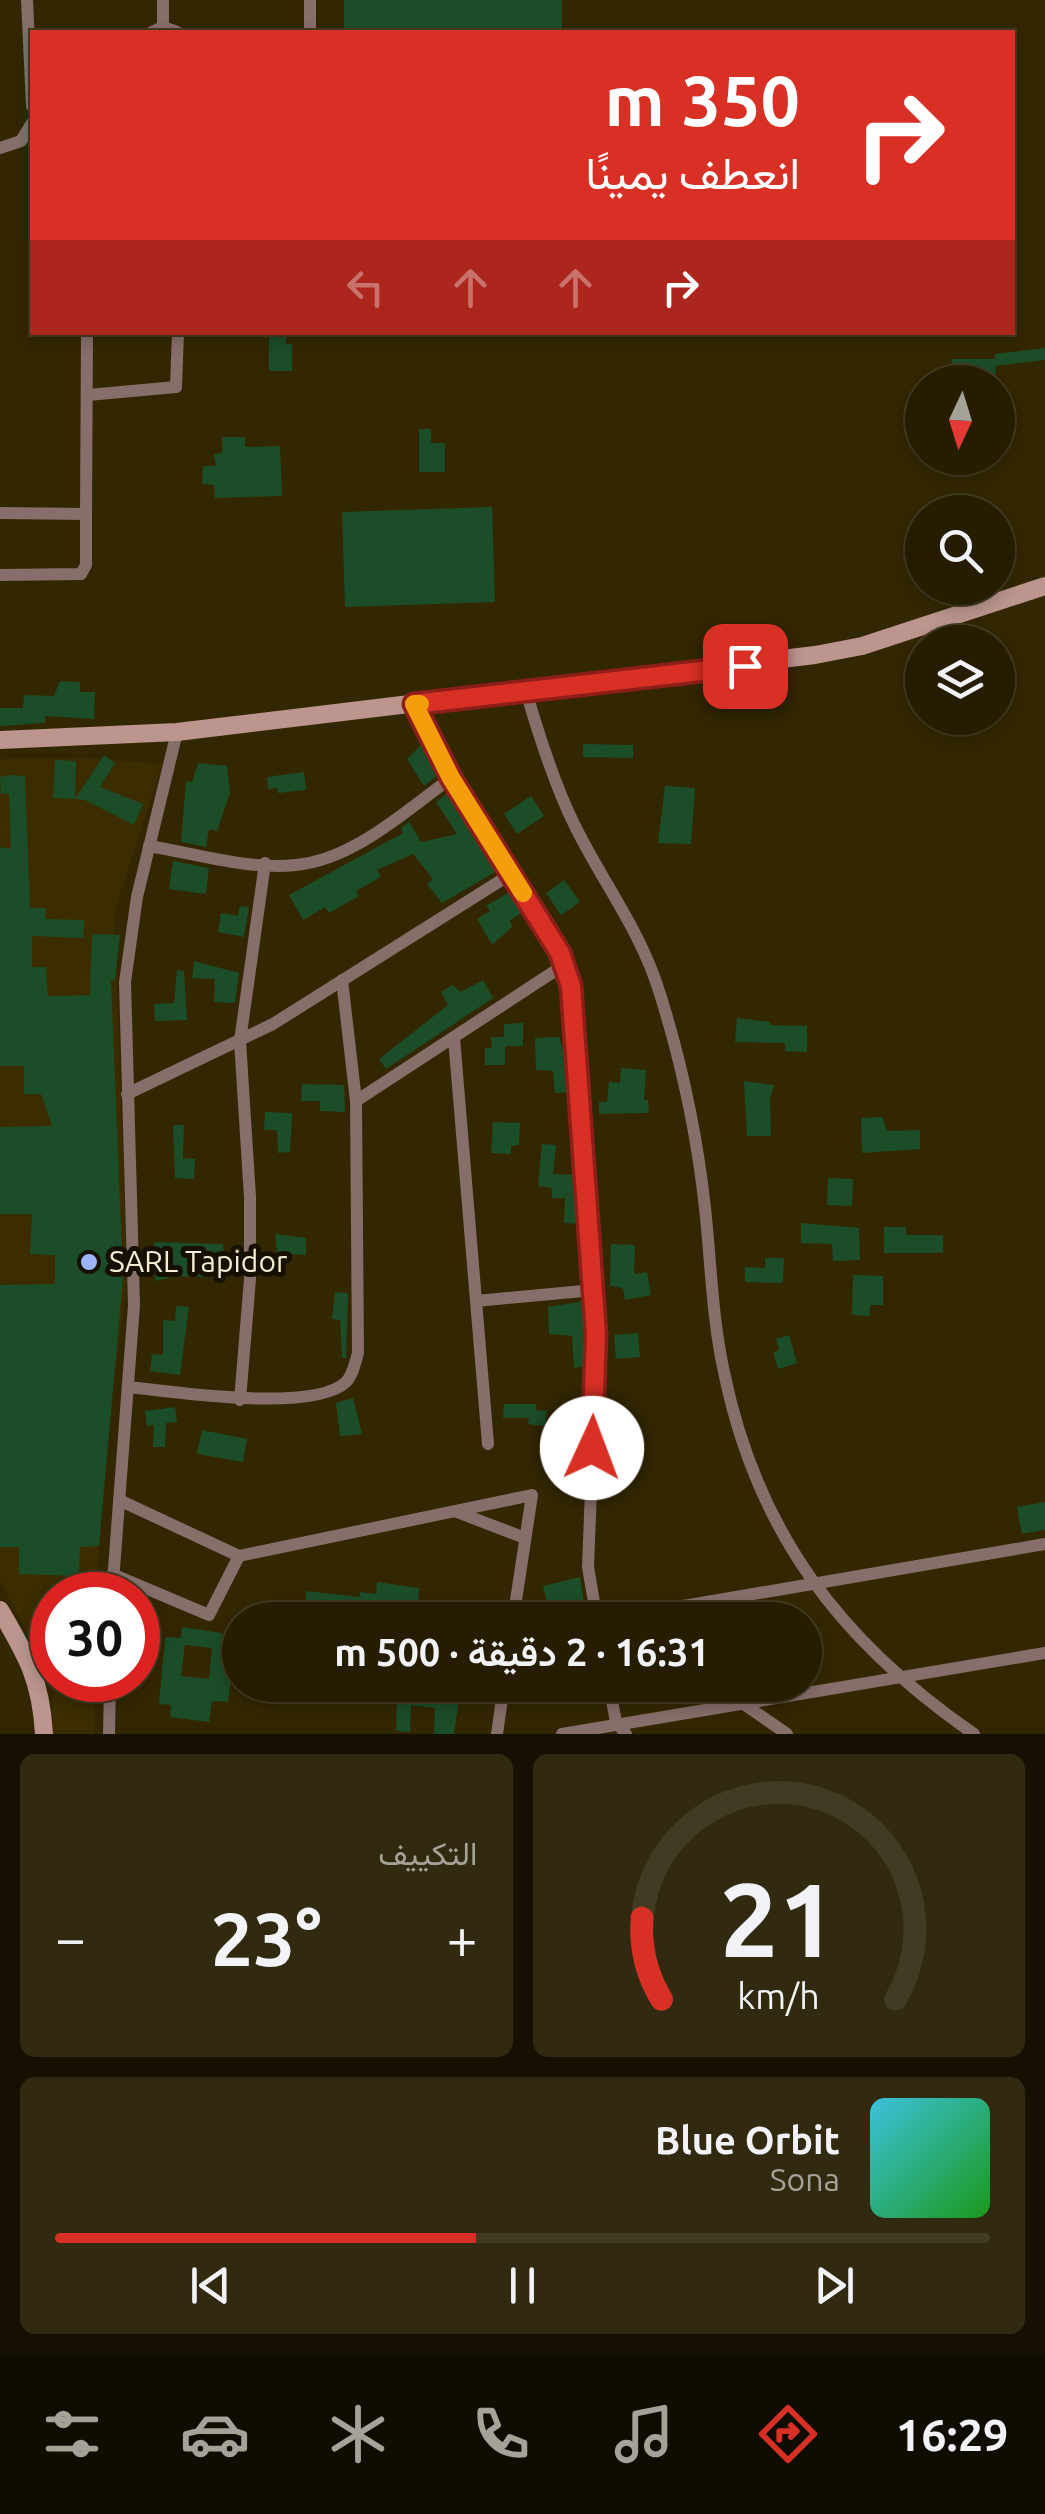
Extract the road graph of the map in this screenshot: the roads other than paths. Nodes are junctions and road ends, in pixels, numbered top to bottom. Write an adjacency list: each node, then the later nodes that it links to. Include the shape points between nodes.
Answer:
1 (27, 0): 6 (street)
2 (163, 0): 4 (street)
3 (310, 0): 5 (street)
4 (158, 30)
5 (310, 30)
6 (30, 33)
7 (30, 126): 8 (street, via 21,141)
8 (0, 148)
9 (87, 335): 11 (street)
10 (178, 335): 11 (street, via 176,387)
11 (88, 395): 13 (street)
12 (0, 513): 13 (street)
13 (86, 514): 14 (street, via 86,565 80,574)
14 (0, 574)
15 (1045, 586): 16 (main road, via 815,655)
16 (526, 691): 17 (main road); 41 (street, via 575,826 620,900 659,990 690,1102 724,1372 748,1462 791,1554)
17 (414, 704): 18 (main road); 20 (street)
18 (177, 732): 19 (main road); 21 (street)
19 (0, 740)
20 (451, 778): 22 (street, via 342,850 298,865); 23 (street)
21 (149, 846): 22 (street); 28 (street, via 125,982)
22 (266, 864): 27 (street)
23 (512, 874): 24 (street); 25 (street)
24 (564, 965): 26 (street); 30 (street, via 571,986)
25 (342, 980): 27 (street); 29 (street)
26 (454, 1038): 29 (street); 31 (street)
27 (240, 1041): 28 (street); 33 (street, via 250,1197)
28 (127, 1094): 32 (street, via 134,1306)
29 (356, 1101): 33 (street, via 358,1353 351,1376 320,1392)
30 (594, 1290): 31 (street); 44 (street, via 588,1567)
31 (476, 1300): 34 (street)
32 (129, 1387): 33 (street); 35 (street)
33 (240, 1400)
34 (488, 1444)
35 (119, 1500): 39 (street); 40 (street)
36 (454, 1511): 37 (street); 37 (street, via 532,1495); 39 (street)
37 (525, 1538): 43 (street)
38 (1045, 1544): 41 (street)
39 (239, 1556): 42 (street, via 210,1615)
40 (112, 1572)
41 (812, 1582): 45 (street); 48 (street)
42 (160, 1594)
43 (516, 1602)
44 (596, 1602)
45 (700, 1602)
46 (0, 1610): 55 (main road, via 34,1668)
47 (1045, 1653): 48 (street)
48 (900, 1676): 49 (street); 61 (street)
49 (822, 1689)
50 (110, 1702): 56 (street)
51 (502, 1702): 57 (street)
52 (612, 1702): 54 (street)
53 (741, 1702): 54 (street); 60 (street)
54 (616, 1722): 58 (street); 59 (street)
55 (44, 1734)
56 (109, 1734)
57 (498, 1734)
58 (562, 1734)
59 (626, 1734)
60 (787, 1734)
61 (974, 1734)

